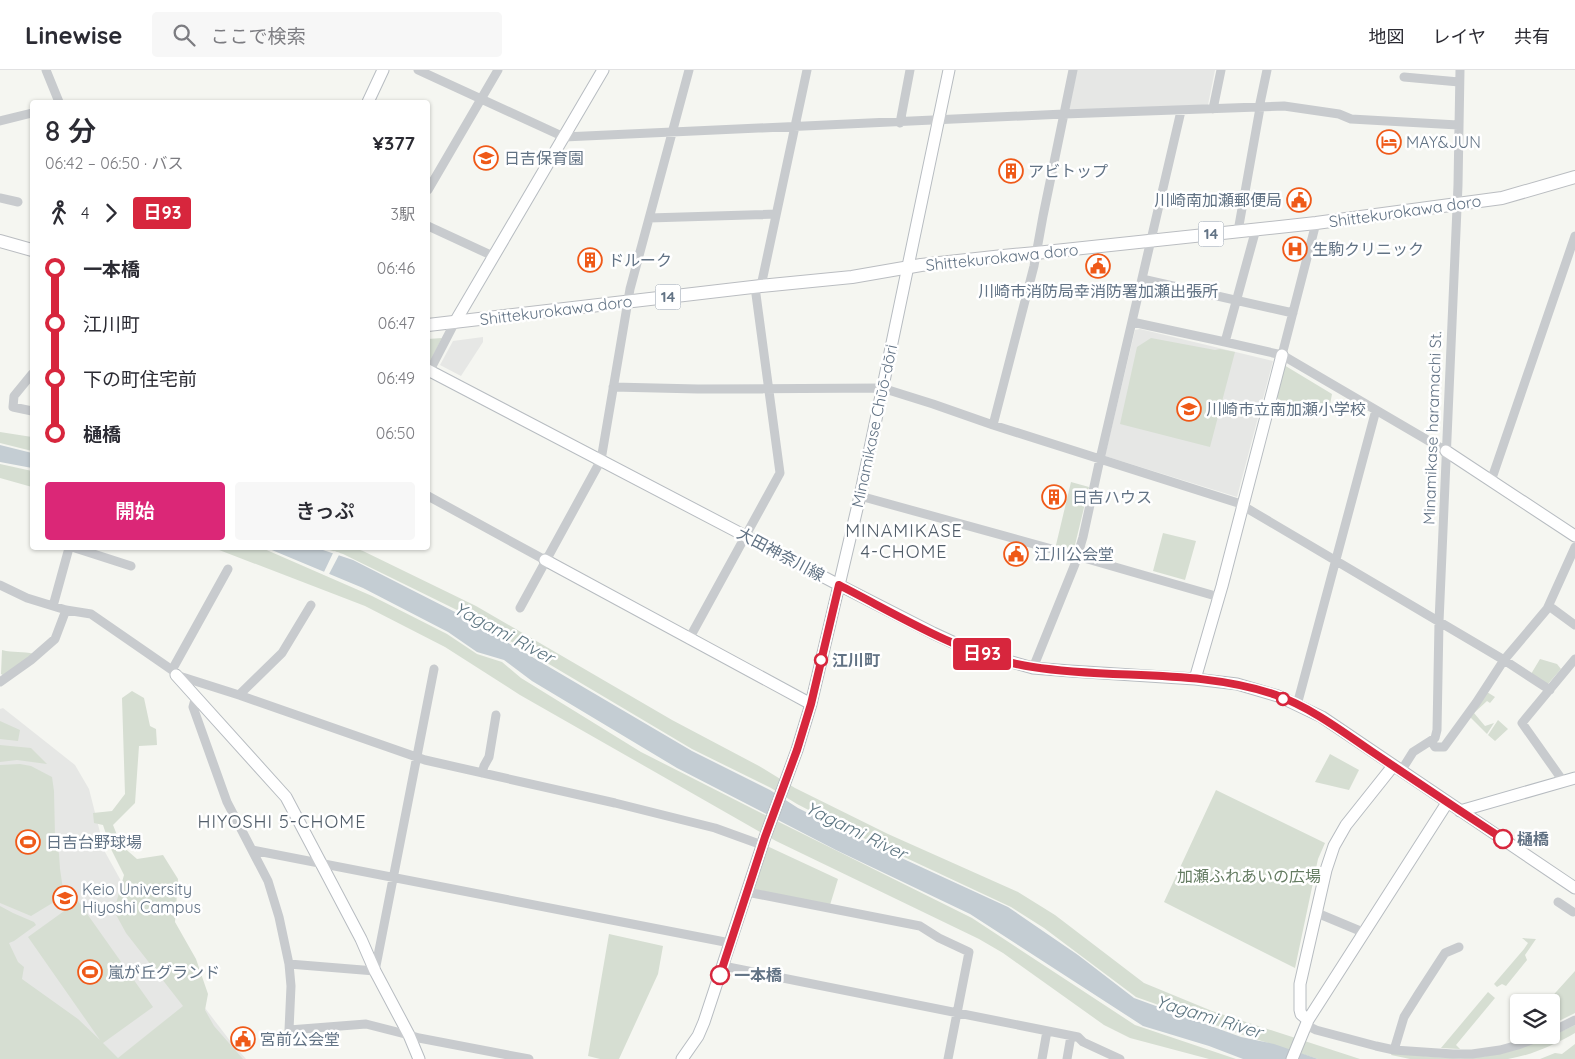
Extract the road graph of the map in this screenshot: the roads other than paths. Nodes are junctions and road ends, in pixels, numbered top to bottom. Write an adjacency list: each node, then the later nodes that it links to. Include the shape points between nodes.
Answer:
1 (46, 70): 17 (street)
2 (383, 70): 18 (street)
3 (418, 70): 16 (street)
4 (498, 70): 16 (street)
5 (603, 70): 30 (street)
6 (689, 70): 29 (street)
7 (807, 70): 28 (street)
8 (910, 70): 26 (street)
9 (950, 70): 25 (street, Minamikase Chūō-dōri)
10 (1073, 70): 23 (street)
11 (1221, 70): 20 (street)
12 (1267, 70): 19 (street)
13 (1460, 70): 15 (street, Minamikase haramachi St.)
14 (1404, 77): 15 (street)
15 (1459, 82): 27 (street, Minamikase haramachi St.)
16 (481, 99): 30 (street); 32 (street)
17 (57, 100)
18 (369, 100)
19 (1259, 108): 20 (street); 27 (street, via 1295,107 1351,119); 41 (street)
20 (1212, 109): 21 (street)
21 (1181, 111): 23 (street); 44 (street)
22 (30, 114): 24 (street)
23 (1064, 114): 25 (street); 46 (street)
24 (0, 121)
25 (939, 121): 26 (street); 48 (street, Minamikase Chūō-dōri)
26 (900, 122): 28 (street)
27 (1458, 125): 35 (street, Minamikase haramachi St.)
28 (795, 127): 29 (street); 36 (street)
29 (672, 132): 30 (street); 37 (street)
30 (564, 137): 47 (street)
31 (1575, 177): 35 (main road, Shittekurokawa doro / 14, via 1502,198)
32 (430, 187)
33 (0, 198): 34 (street)
34 (18, 202)
35 (1456, 203): 38 (main road, Shittekurokawa doro / 14); 68 (street, Minamikase haramachi St.)
36 (776, 214): 37 (street); 50 (street)
37 (649, 218): 52 (street)
38 (1316, 223): 40 (main road, Shittekurokawa doro / 14); 53 (street)
39 (430, 227): 47 (street)
40 (1256, 229): 41 (main road, Shittekurokawa doro / 14); 51 (street)
41 (1238, 231): 44 (main road, Shittekurokawa doro / 14)
42 (1575, 236): 71 (street)
43 (0, 241): 45 (main road)
44 (1151, 241): 46 (main road, Shittekurokawa doro / 14); 49 (street)
45 (30, 249)
46 (1036, 253): 48 (main road, Shittekurokawa doro / 14); 67 (street)
47 (493, 256): 54 (street)
48 (908, 268): 50 (main road, Shittekurokawa doro / 14); 63 (street, Minamikase Chūō-dōri)
49 (1142, 279): 51 (street); 55 (street)
50 (758, 286): 52 (main road, Shittekurokawa doro / 14); 64 (street)
51 (1236, 300): 53 (street); 57 (street)
52 (628, 302): 54 (main road, Shittekurokawa doro / 14); 62 (street)
53 (1293, 313): 58 (street)
54 (455, 322): 56 (main road, Shittekurokawa doro / 14); 59 (street)
55 (1132, 322): 57 (street); 69 (street)
56 (430, 325)
57 (1225, 342): 58 (street)
58 (1282, 356): 65 (street); 74 (street)
59 (430, 368)
60 (430, 373): 70 (street, 大田神奈川線)
61 (30, 376): 66 (street, via 14,396 13,407)
62 (613, 387): 64 (street); 70 (street)
63 (882, 388): 64 (street); 67 (street); 72 (street, Minamikase Chūō-dōri)
64 (768, 389): 75 (street, via 780,473)
65 (1376, 410): 68 (street); 82 (street)
66 (30, 411)
67 (992, 425): 69 (street)
68 (1446, 451): 71 (street); 93 (street, Minamikase haramachi St.)
69 (1100, 459): 74 (street); 80 (street)
70 (601, 460): 75 (street, 大田神奈川線); 81 (street)
71 (1491, 481): 76 (street)
72 (860, 496): 80 (street); 86 (street, Minamikase Chūō-dōri)
73 (430, 497): 81 (street)
74 (1244, 506): 82 (street); 87 (street)
75 (745, 535): 86 (street, 大田神奈川線); 95 (street)
76 (1575, 536)
77 (1575, 547): 90 (street)
78 (68, 550): 89 (street)
79 (81, 550): 83 (street)
80 (1077, 556): 87 (street); 99 (street)
81 (545, 560): 91 (street); 95 (street)
82 (1336, 561): 93 (street); 107 (street)
83 (131, 566)
84 (228, 569): 100 (street)
85 (0, 585): 89 (street)
86 (839, 585): 99 (street, 大田神奈川線, via 972,651); 106 (street, Minamikase Chūō-dōri)
87 (1219, 597): 101 (street)
88 (312, 605): 104 (street, via 282,653)
89 (52, 606): 92 (street)
90 (1549, 606): 94 (street); 97 (street)
91 (520, 608)
92 (66, 610): 100 (street, via 91,614); 102 (street, via 55,639)
93 (1439, 622): 97 (street); 109 (street, Minamikase haramachi St., via 1437,730)
94 (1575, 625)
95 (689, 639): 106 (street)
96 (1575, 659): 103 (street)
97 (1504, 660): 103 (street); 109 (street, via 1444,747 1436,747)
98 (434, 668): 110 (street)
99 (1033, 668): 101 (street, 大田神奈川線)
100 (174, 672): 104 (street); 105 (street)
101 (1195, 679): 107 (street, 大田神奈川線, via 1237,684 1278,696)
102 (0, 682)
103 (1550, 690): 114 (street, via 1522,723)
104 (239, 695): 110 (street)
105 (196, 696): 118 (street, via 192,708 227,802); 119 (street, via 286,797)
106 (811, 704): 117 (street, Minamikase Chūō-dōri)
107 (1298, 706): 111 (street, 大田神奈川線, via 1322,717)
108 (496, 715): 112 (street, via 489,757)
109 (1431, 741): 111 (street, via 1413,752)
110 (417, 758): 112 (street); 120 (street)
111 (1397, 768): 115 (street, 大田神奈川線); 125 (street, via 1346,825 1334,846)
112 (482, 773): 117 (street)
113 (1575, 778): 114 (street)
114 (1563, 781): 116 (street)
115 (1447, 802): 116 (street, 大田神奈川線); 126 (street)
116 (1460, 811): 121 (street, 大田神奈川線)
117 (764, 841): 122 (street, Minamikase Chūō-dōri)
118 (252, 850): 119 (street); 129 (street, via 268,881)
119 (320, 863): 120 (street); 131 (street)
120 (394, 876): 127 (street); 131 (street)
121 (1575, 888)
122 (747, 892): 127 (street, Minamikase Chūō-dōri); 132 (street, via 920,926 969,952)
123 (1558, 902): 124 (street)
124 (1573, 912)
125 (1317, 913): 126 (street); 134 (street, via 1300,984 1300,1010)
126 (1365, 933): 134 (street)
127 (730, 944): 130 (street, Minamikase Chūō-dōri)
128 (1459, 947): 140 (street, via 1445,953 1419,992 1404,1016)
129 (289, 964): 131 (street); 137 (street, via 289,1030 366,1024)
130 (723, 966): 132 (street); 143 (street, Minamikase Chūō-dōri, via 698,1036)
131 (375, 971): 137 (street)
132 (957, 1014): 136 (street); 144 (street)
133 (1575, 1020): 135 (street)
134 (1306, 1026): 140 (street); 148 (street)
135 (1560, 1028)
136 (1047, 1031): 138 (street); 145 (street)
137 (410, 1034): 141 (street); 142 (street)
138 (1071, 1036): 146 (street); 147 (street)
139 (1521, 1044): 140 (street, via 1472,1054)
140 (1394, 1050)
141 (419, 1059)
142 (529, 1059)
143 (682, 1059)
144 (948, 1059)
145 (1042, 1059)
146 (1067, 1059)
147 (1120, 1059)
148 (1292, 1059)

